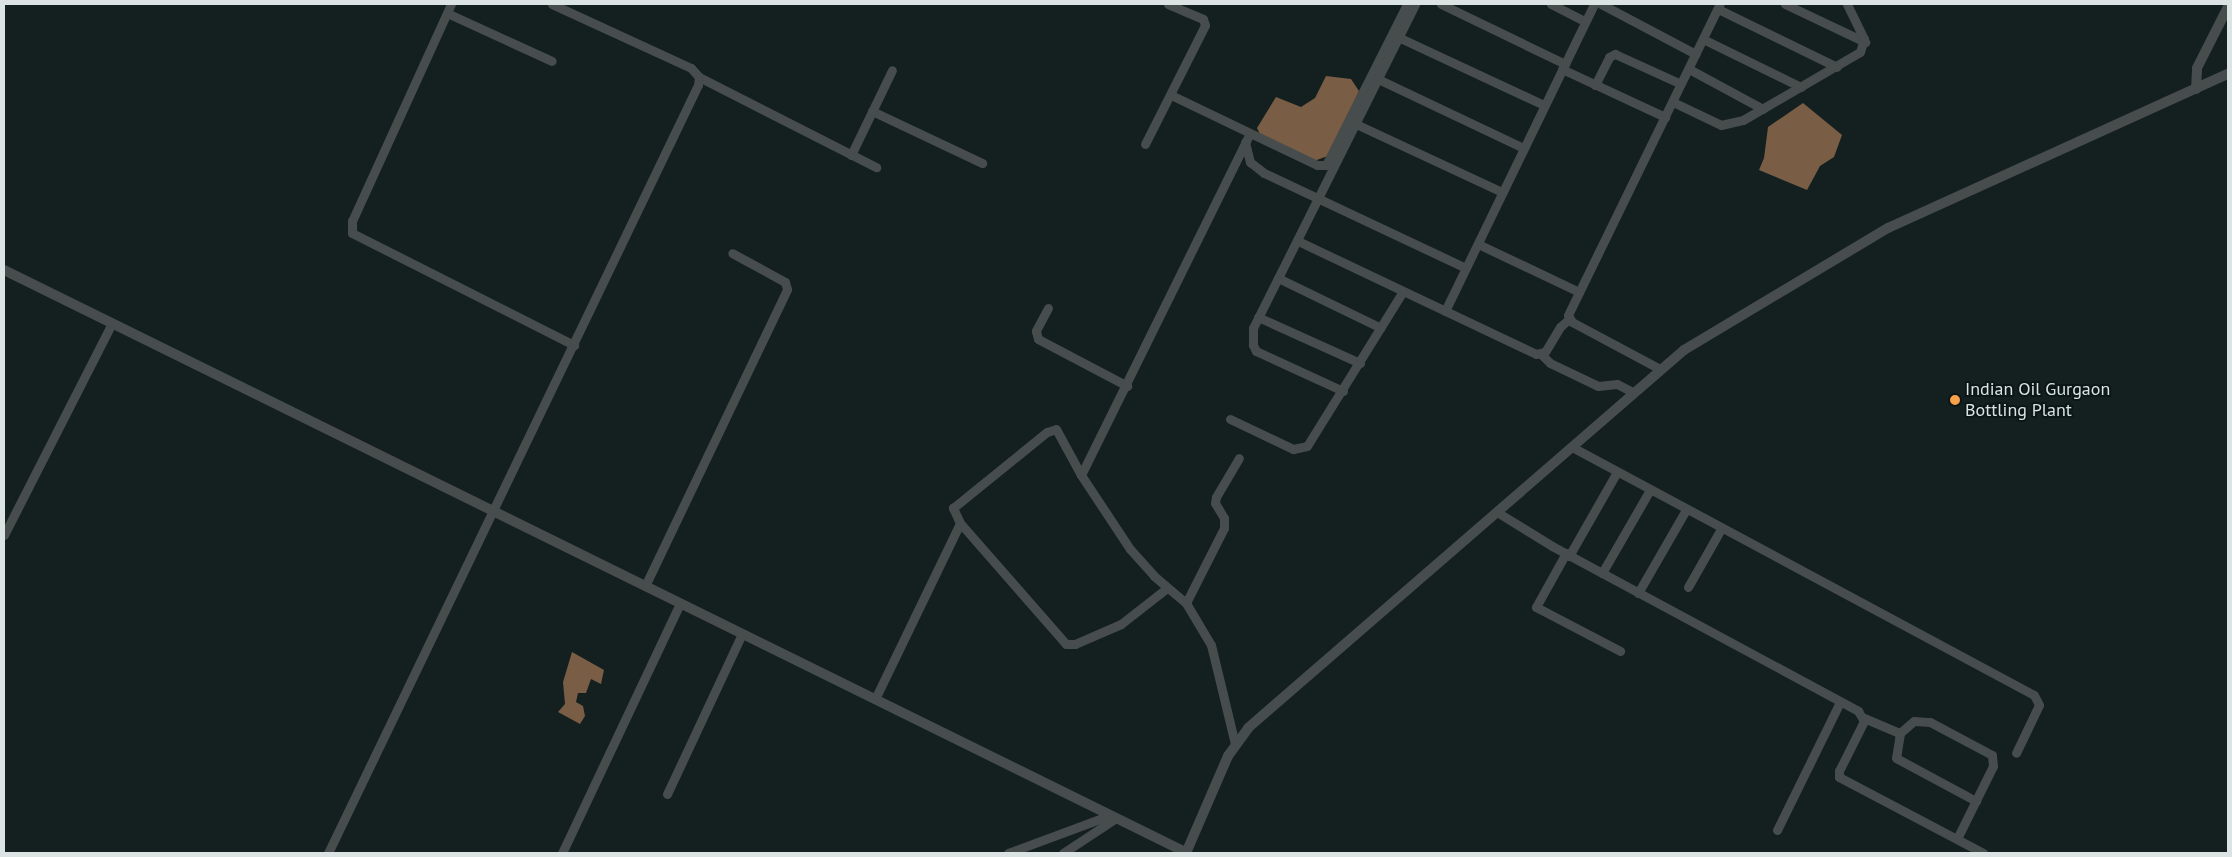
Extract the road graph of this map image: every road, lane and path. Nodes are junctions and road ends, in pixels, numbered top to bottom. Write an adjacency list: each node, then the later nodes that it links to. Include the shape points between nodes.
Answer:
1 (451, 4): 14 (street)
2 (552, 4): 26 (street, via 691,68)
3 (1168, 4): 32 (street, via 1205,22)
4 (1407, 4): 39 (street, via 1326,165 1317,165)
5 (1415, 4): 16 (street)
6 (1441, 4): 21 (street)
7 (1551, 4): 15 (street)
8 (1594, 4): 15 (street)
9 (1601, 4): 19 (street)
10 (1785, 4): 18 (street)
11 (1847, 4): 18 (street)
12 (1719, 6): 17 (street); 22 (street)
13 (2228, 8): 31 (street, via 2200,62)
14 (447, 14): 20 (street); 61 (street, via 352,220 352,233)
15 (1586, 21): 21 (street)
16 (1398, 36): 27 (street); 34 (street)
17 (1703, 39): 19 (street); 30 (street)
18 (1865, 42): 22 (street, via 1857,55)
19 (1696, 54): 23 (street)
20 (552, 61)
21 (1563, 66): 28 (street); 34 (street)
22 (1837, 67): 30 (street)
23 (1689, 69): 29 (street); 35 (street)
24 (892, 70): 36 (street)
25 (2228, 74): 31 (street)
26 (700, 77): 42 (street); 61 (street)
27 (1378, 79): 38 (street); 41 (street)
28 (1595, 84): 29 (street, via 1609,57 1615,54); 37 (street)
29 (1682, 84): 33 (street)
30 (1801, 87): 35 (street)
31 (2196, 89): 64 (street, via 1888,228 1706,334)
32 (1171, 95): 39 (street); 40 (street)
33 (1673, 102): 35 (street, via 1727,126); 37 (street)
34 (1544, 105): 41 (street)
35 (1763, 109)
36 (872, 111): 42 (street); 43 (street)
37 (1665, 117): 54 (street)
38 (1356, 124): 45 (street); 46 (street)
39 (1248, 137): 46 (street, via 1249,158 1254,166); 65 (street)
40 (1145, 144)
41 (1523, 148): 45 (street)
42 (851, 155): 44 (street)
43 (982, 163)
44 (876, 167)
45 (1502, 192): 48 (street)
46 (1320, 198): 47 (street); 50 (street)
47 (1298, 240): 52 (street); 53 (street)
48 (1478, 244): 50 (street); 54 (street)
49 (732, 253): 82 (street, via 778,278 787,289)
50 (1466, 268): 56 (street)
51 (4, 270): 59 (street)
52 (1278, 278): 57 (street); 60 (street)
53 (1403, 291): 56 (street); 60 (street)
54 (1579, 292): 58 (street)
55 (1048, 308): 65 (street, via 1036,331 1038,339)
56 (1445, 311): 62 (street)
57 (1258, 317): 63 (street); 66 (street, via 1252,338 1256,350)
58 (1569, 319): 62 (street); 64 (street)
59 (112, 324): 75 (street); 79 (street)
60 (1381, 328): 63 (street)
61 (574, 345): 75 (street)
62 (1541, 354): 67 (street, via 1550,363 1598,386 1617,384)
63 (1360, 363): 66 (street)
64 (1660, 369): 67 (street)
65 (1127, 386): 72 (street)
66 (1343, 391): 68 (street, via 1314,440 1298,450)
67 (1634, 392): 69 (street)
68 (1230, 418)
69 (1572, 447): 71 (street); 76 (street)
70 (1240, 458): 86 (street, via 1214,503 1224,518 1224,528)
71 (1617, 472): 73 (street); 80 (street)
72 (1081, 475): 77 (street, via 1059,432 1052,429 957,502 954,514); 84 (street, via 1125,541)
73 (1650, 490): 74 (street); 81 (street)
74 (1686, 510): 78 (street); 85 (street)
75 (492, 511): 82 (street); 101 (street)
76 (1497, 512): 80 (street); 94 (street, via 1262,714)
77 (960, 523): 84 (street, via 1066,644 1075,644 1121,624); 90 (street)
78 (1721, 529): 83 (street); 95 (street, via 2034,695 2039,705)
79 (4, 535)
80 (1568, 554): 81 (street); 89 (street, via 1536,607)
81 (1602, 573): 85 (street)
82 (645, 586): 87 (street)
83 (1688, 587)
84 (1167, 588): 86 (street)
85 (1638, 593): 91 (street)
86 (1186, 603): 94 (street, via 1211,645)
87 (680, 604): 88 (street); 102 (street)
88 (742, 634): 90 (street); 96 (street)
89 (1620, 651)
90 (874, 699): 98 (street)
91 (1840, 702): 92 (street); 99 (street)
92 (1864, 718): 93 (street); 100 (street, via 1838,771 1840,777)
93 (1900, 733): 97 (street, via 1896,758); 97 (street, via 1912,722 1922,720 1989,752 1994,758 1993,766)
94 (1235, 744): 105 (street)
95 (2016, 753)
96 (667, 794)
97 (1976, 801): 100 (street)
98 (1113, 817): 103 (street); 104 (street); 105 (street)
99 (1777, 830)
100 (1957, 840): 106 (street)
101 (328, 853)
102 (562, 853)
103 (1008, 853)
104 (1063, 853)
105 (1186, 853)
106 (1983, 853)

